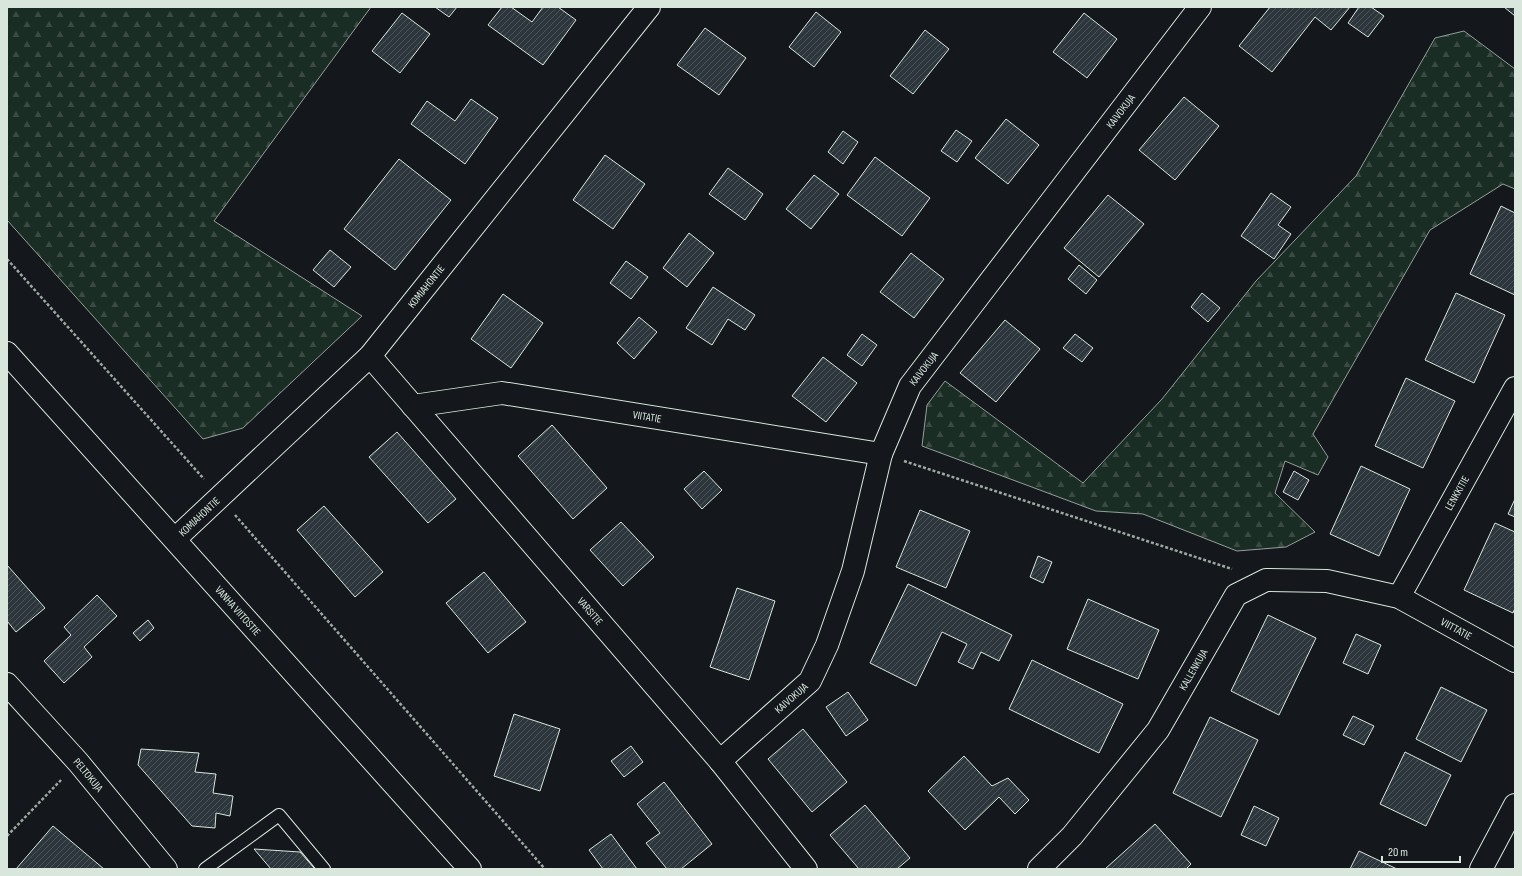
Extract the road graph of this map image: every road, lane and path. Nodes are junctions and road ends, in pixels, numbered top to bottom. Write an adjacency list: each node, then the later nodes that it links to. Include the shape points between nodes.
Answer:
1 (649, 7): 5 (street, KOMIAHONTIE)
2 (1200, 7): 8 (street, KAIVOKUJA, via 910,386)
3 (7, 259): 9 (path)
4 (7, 352): 10 (street, VANHA VIITOSTIE)
5 (370, 356): 7 (street, VARSITIE); 9 (street, KOMIAHONTIE)
6 (1515, 388): 12 (street, LENKKITIE)
7 (413, 406): 8 (street, VIITATIE, via 502,393); 15 (street, VARSITIE)
8 (881, 454): 11 (path); 15 (street, KAIVOKUJA, via 853,571 827,645 810,681)
9 (220, 498): 10 (street, KOMIAHONTIE); 23 (path)
10 (175, 539): 22 (street, VANHA VIITOSTIE)
11 (1266, 580): 12 (street, KALLENKUJA, via 1327,581); 25 (street, KALLENKUJA, via 1236,595 1158,730 1072,836)
12 (1399, 597): 13 (street, VIITTATIE)
13 (1515, 661)
14 (7, 684): 16 (street, PELTOKUJA)
15 (720, 761): 24 (street, VARSITIE)
16 (78, 762): 18 (path); 19 (street, PELTOKUJA)
17 (1515, 805): 26 (street)
18 (7, 836)
19 (166, 869)
20 (205, 869): 21 (lane, via 279,814)
21 (324, 869)
22 (470, 869)
23 (545, 869)
24 (806, 869)
25 (1039, 869)
26 (1481, 869)

